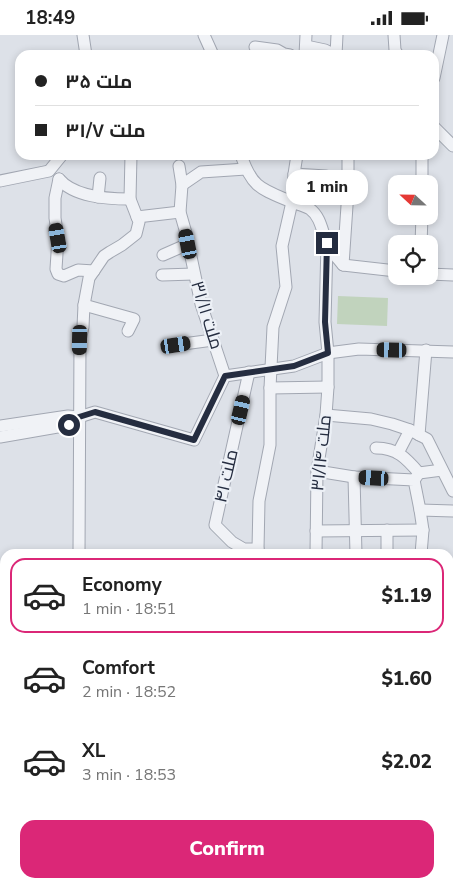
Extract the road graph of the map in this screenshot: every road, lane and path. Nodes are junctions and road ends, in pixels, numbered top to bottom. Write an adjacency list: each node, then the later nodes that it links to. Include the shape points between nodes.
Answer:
1 (83, 35): 8 (street)
2 (204, 35): 9 (street)
3 (337, 35): 12 (street)
4 (394, 35): 13 (street)
5 (443, 35): 14 (street)
6 (306, 45): 11 (street)
7 (255, 47): 10 (street)
8 (85, 50)
9 (211, 50)
10 (277, 50)
11 (325, 50)
12 (336, 50)
13 (395, 50)
14 (439, 55)
15 (439, 132): 16 (street)
16 (453, 146)
17 (58, 160): 28 (street, via 49,171)
18 (131, 160): 32 (street)
19 (243, 160): 24 (street)
20 (295, 160): 25 (street)
21 (348, 160): 30 (street)
22 (422, 160): 26 (street)
23 (180, 166): 29 (street, ملت ۳۱/۱۱)
24 (246, 169): 29 (street, via 201,173); 33 (street, via 263,190)
25 (294, 174): 30 (street, via 326,176 329,191); 33 (street)
26 (422, 175)
27 (100, 178): 31 (street)
28 (0, 181)
29 (182, 185): 34 (street, ملت ۳۱/۱۱)
30 (348, 191): 39 (street)
31 (98, 197): 32 (street); 41 (street, via 64,185 59,179 55,198 56,269 64,276 78,270)
32 (130, 199): 35 (street)
33 (292, 202): 36 (street, via 310,209 318,219); 53 (street, via 282,246 286,287 273,327)
34 (180, 212): 35 (street); 37 (street, ملت ۳۱/۱۱)
35 (137, 217): 41 (street, via 136,235 104,256)
36 (327, 243): 39 (street); 52 (street, ملت ۳۱/۱۴, via 325,322)
37 (188, 244): 38 (street); 44 (street, ملت ۳۱/۱۱)
38 (163, 255)
39 (343, 265): 40 (street)
40 (388, 270)
41 (94, 271): 46 (street, via 89,278)
42 (438, 274): 45 (street)
43 (162, 275): 44 (street)
44 (194, 275): 48 (street, ملت ۳۱/۱۱)
45 (453, 275)
46 (84, 305): 47 (street, via 134,319); 59 (street)
47 (128, 331)
48 (213, 339): 49 (street); 55 (street, ملت ۳۱/۱۱)
49 (176, 345)
50 (426, 350): 51 (street); 52 (street, via 359,349); 61 (street)
51 (453, 352)
52 (328, 353): 53 (street, via 294,366); 56 (street, ملت ۳۱/۱۴)
53 (271, 369): 54 (street); 57 (street)
54 (249, 372): 55 (street); 77 (street, ملت ۴۱, via 215,525)
55 (225, 376): 59 (street, via 194,440 95,412)
56 (328, 387): 57 (street); 58 (street, ملت ۳۱/۱۴)
57 (270, 388): 78 (street, via 270,445 259,501)
58 (326, 415): 61 (street, via 371,419); 66 (street, ملت ۳۱/۱۴)
59 (79, 417): 60 (street); 62 (street, via 69,425); 76 (street)
60 (0, 426)
61 (415, 432): 64 (street); 65 (street, via 427,439)
62 (0, 437)
63 (376, 448): 64 (street, via 388,448)
64 (398, 453): 68 (street, via 410,463)
65 (442, 470): 68 (street); 69 (street)
66 (317, 471): 67 (street); 75 (street, ملت ۳۱/۱۴)
67 (354, 477): 68 (street); 72 (street)
68 (417, 477): 70 (street)
69 (453, 491)
70 (420, 510): 71 (street); 74 (street)
71 (453, 511)
72 (356, 530): 73 (street); 75 (street); 80 (street)
73 (387, 530): 74 (street); 81 (street)
74 (423, 530): 82 (street)
75 (316, 531): 79 (street, ملت ۳۱/۱۴)
76 (78, 549)
77 (244, 549)
78 (258, 549)
79 (316, 549)
80 (356, 549)
81 (387, 549)
82 (421, 549)

